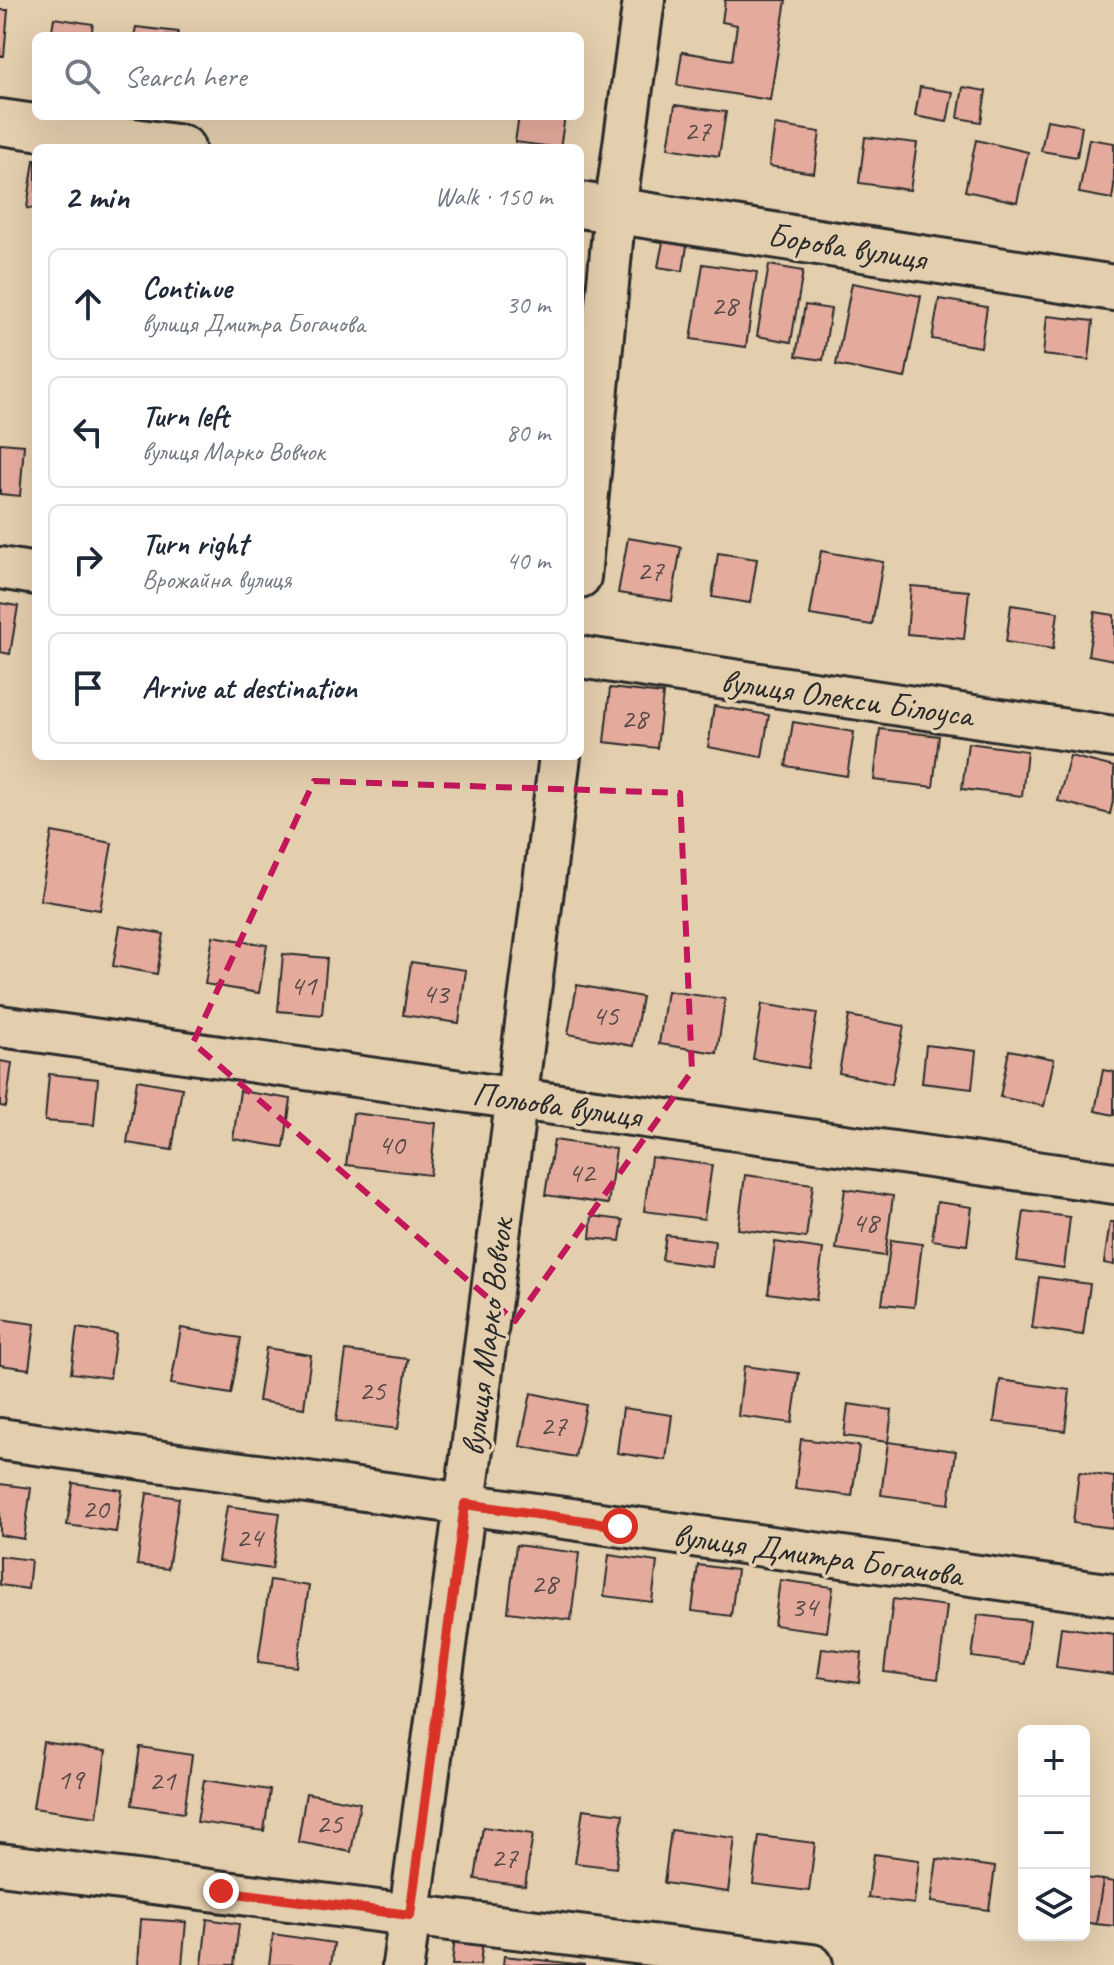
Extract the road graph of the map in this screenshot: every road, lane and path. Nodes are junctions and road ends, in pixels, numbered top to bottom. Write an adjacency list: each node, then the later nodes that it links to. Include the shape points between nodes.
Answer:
1 (644, 0): 4 (street)
2 (0, 122): 3 (street)
3 (154, 144)
4 (597, 207): 5 (street, Борова вулиця); 6 (street)
5 (1114, 288)
6 (584, 490)
7 (0, 568): 8 (street)
8 (32, 573)
9 (584, 658): 10 (street, вулиця Олекси Білоуса)
10 (1114, 737)
11 (559, 760): 13 (street, вулиця Марко Вовчок)
12 (0, 1026): 13 (street, Польова вулиця)
13 (516, 1098): 14 (street, Польова вулиця); 16 (street, вулиця Марко Вовчок)
14 (1114, 1183)
15 (0, 1439): 16 (street, вулиця Дмитра Богачова)
16 (465, 1504): 17 (street, вулиця Дмитра Богачова); 19 (street, вулиця Марко Вовчок)
17 (1114, 1595)
18 (0, 1864): 19 (street)
19 (410, 1915): 20 (street, вулиця Марко Вовчок); 21 (street)
20 (403, 1965)
21 (812, 1965)

